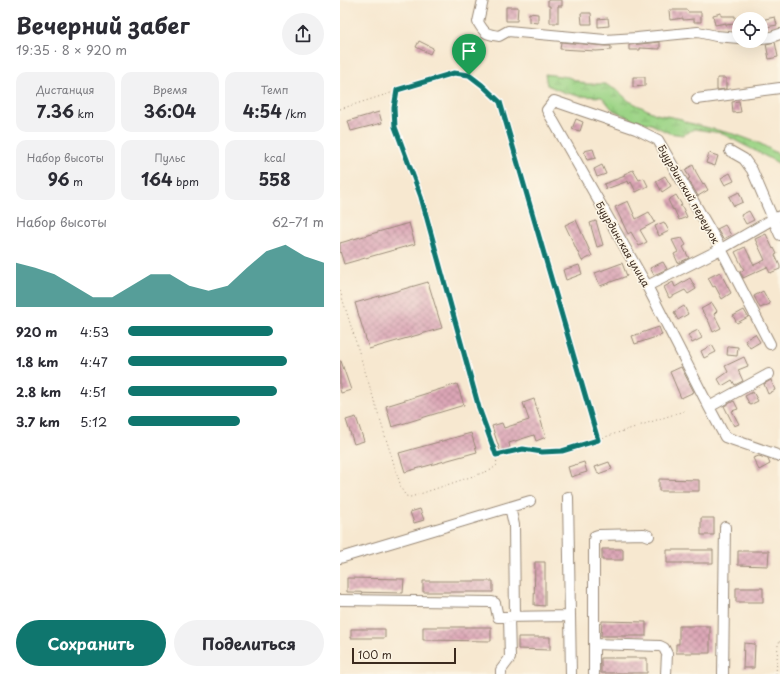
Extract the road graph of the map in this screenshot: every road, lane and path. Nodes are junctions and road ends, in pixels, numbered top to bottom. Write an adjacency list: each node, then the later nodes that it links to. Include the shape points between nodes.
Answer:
1 (483, 0): 3 (street, via 478,22 483,31 499,36 508,31 605,40 698,32)
2 (780, 34): 4 (street)
3 (732, 37)
4 (768, 37)
5 (780, 88): 7 (street)
6 (397, 90): 8 (path); 20 (path, via 454,73 469,75 500,102); 21 (path, via 394,108 395,127 421,197 479,408)
7 (697, 99)
8 (340, 109)
9 (658, 140): 13 (street, Буурдинский переулок); 14 (street, Буурдинская улица, via 636,128 554,101 547,110)
10 (730, 151): 11 (street, via 744,159 752,170)
11 (777, 218): 12 (street); 13 (street, Буурдинский переулок)
12 (780, 235)
13 (720, 249): 14 (street, Буурдинский переулок); 16 (street, Буурдинский переулок)
14 (647, 286): 18 (street, Буурдинская улица)
15 (340, 291): 21 (path, via 406,496 411,497 491,470 497,465)
16 (770, 344)
17 (769, 374): 18 (street)
18 (709, 407): 22 (street, Буурдинская улица, via 725,437)
19 (684, 411): 20 (path)
20 (598, 440): 21 (path, via 562,451 542,452 523,449)
21 (496, 455)
22 (780, 456)
23 (568, 497): 30 (street)
24 (530, 501): 25 (street)
25 (510, 507): 28 (street); 31 (street, via 514,525)
26 (725, 527): 38 (street)
27 (649, 536): 33 (street, via 595,536)
28 (340, 558)
29 (340, 600): 31 (street, via 492,602 495,603 498,617)
30 (570, 616): 31 (street); 35 (street)
31 (512, 617): 34 (street, via 510,658)
32 (780, 641): 39 (path)
33 (594, 644): 36 (street); 37 (street, via 660,646 667,654)
34 (501, 674)
35 (571, 674)
36 (594, 674)
37 (666, 674)
38 (723, 674)
39 (776, 674)

